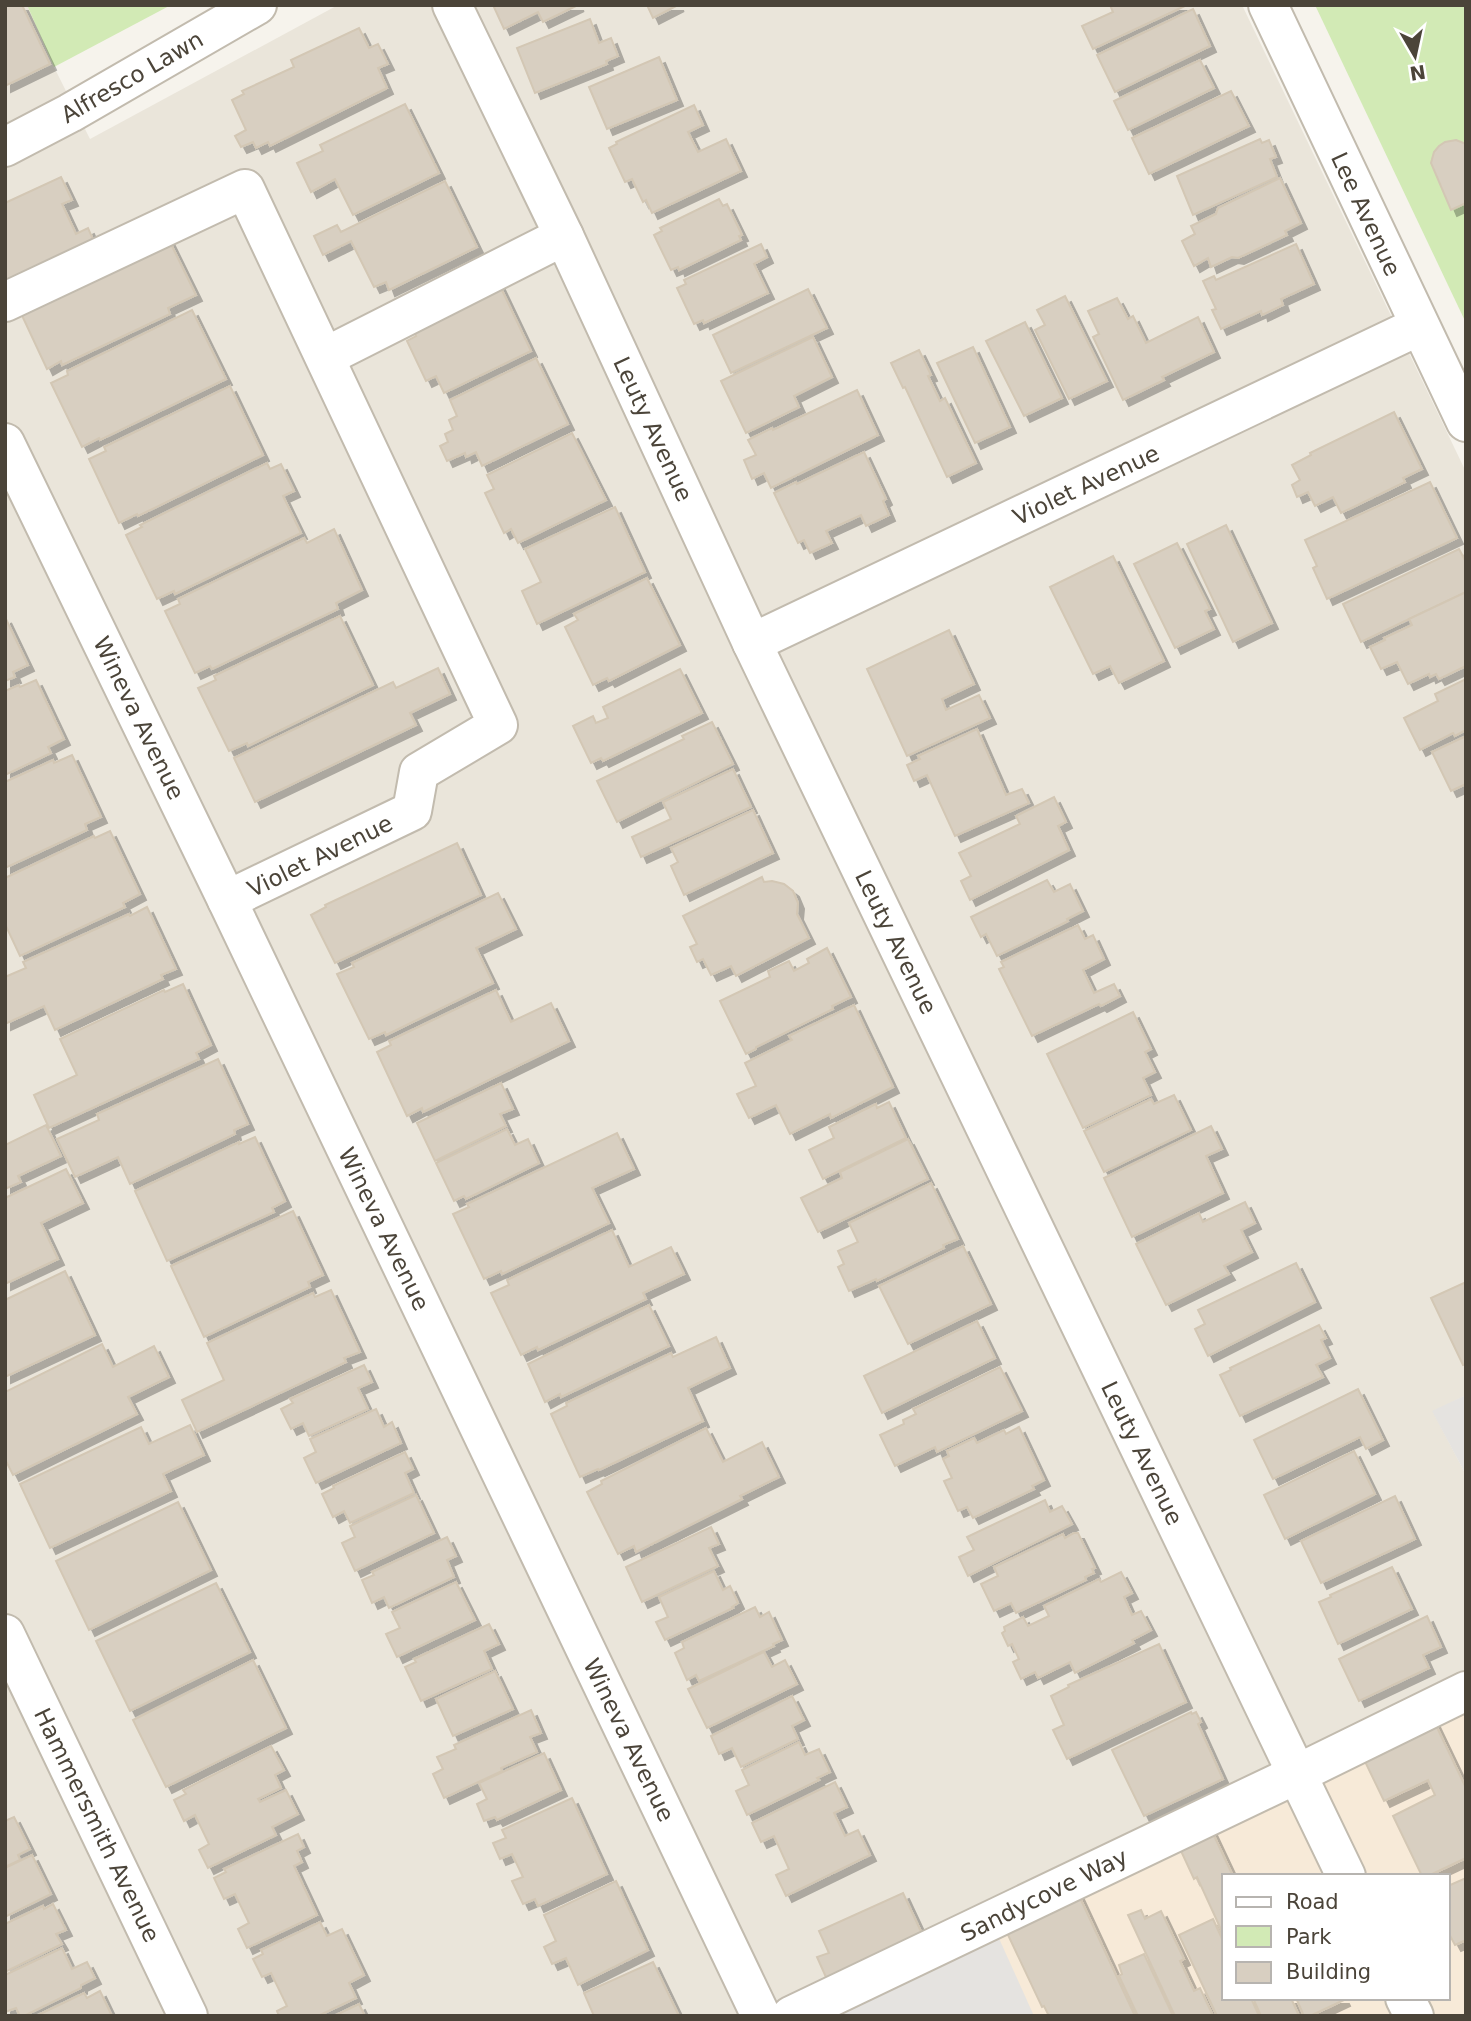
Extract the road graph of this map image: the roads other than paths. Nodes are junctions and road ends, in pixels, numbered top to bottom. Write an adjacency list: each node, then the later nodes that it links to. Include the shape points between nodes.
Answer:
1 (257, 5): 4 (street, Alfresco Lawn)
2 (452, 5): 5 (street, Leuty Avenue)
3 (1268, 5): 7 (street, Lee Avenue)
4 (5, 147)
5 (564, 236): 8 (street); 11 (street, Leuty Avenue)
6 (5, 302): 8 (street, via 245,189)
7 (1419, 326): 9 (street, Lee Avenue); 11 (street, Violet Avenue)
8 (325, 356): 12 (street, Violet Avenue, via 498,725 419,772 412,811)
9 (1466, 422)
10 (5, 443): 12 (street, Wineva Avenue)
11 (752, 643): 15 (street, Leuty Avenue)
12 (227, 900): 19 (street, Wineva Avenue)
13 (5, 1634): 18 (street, Hammersmith Avenue)
14 (1466, 1691): 15 (street, Sandycove Way)
15 (1297, 1774): 16 (street, Leuty Avenue); 20 (street, Sandycove Way)
16 (1345, 1874)
17 (1406, 2000): 21 (street)
18 (188, 2016)
19 (761, 2016)
20 (791, 2016)
21 (1413, 2016)

